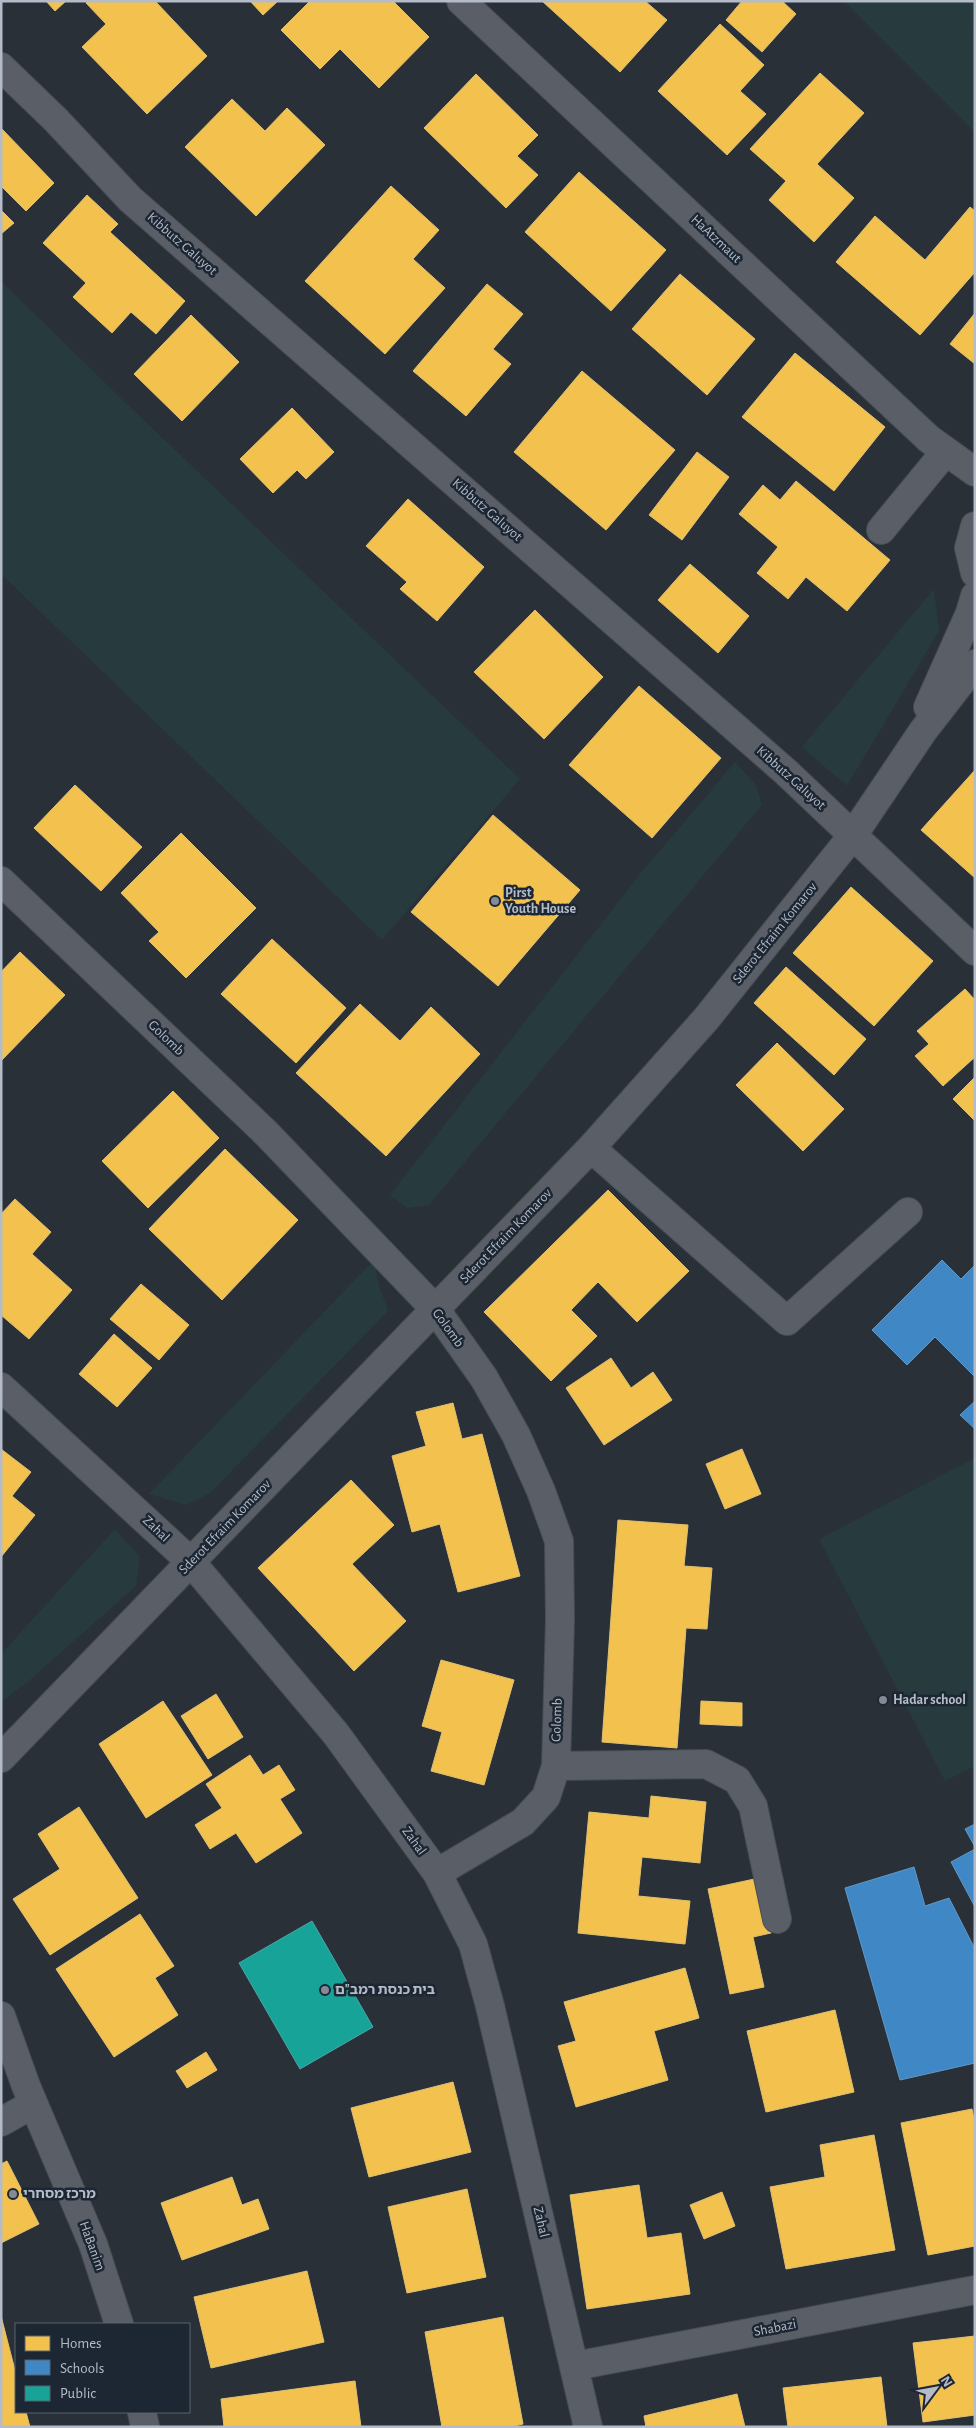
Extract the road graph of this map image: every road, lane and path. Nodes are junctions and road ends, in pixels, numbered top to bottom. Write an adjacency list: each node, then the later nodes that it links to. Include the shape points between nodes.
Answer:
1 (461, 1): 3 (street, HaAtzmaut)
2 (1, 67): 11 (street, Kibbutz Galuyot, via 130,198 786,772)
3 (946, 451): 4 (street, HaAtzmaut); 6 (street)
4 (975, 472)
5 (975, 526): 7 (street, via 969,548)
6 (881, 530)
7 (975, 574)
8 (975, 596): 10 (street, Sderot Efraim Komarov, via 947,667)
9 (975, 664): 10 (street, Sderot Efraim Komarov)
10 (899, 767): 11 (street, Sderot Efraim Komarov)
11 (853, 835): 13 (street, Kibbutz Galuyot); 14 (street, Sderot Efraim Komarov, via 706,1019)
12 (1, 881): 16 (street, Golomb, via 264,1131)
13 (975, 951)
14 (591, 1148): 15 (street, via 787,1321); 16 (street, Sderot Efraim Komarov)
15 (908, 1212)
16 (436, 1310): 18 (street, Sderot Efraim Komarov); 22 (street, Golomb, via 484,1378 516,1435 559,1541)
17 (1, 1387): 18 (street, Zahal)
18 (191, 1562): 19 (street, Sderot Efraim Komarov); 23 (street, Zahal, via 336,1734)
19 (80, 1676): 20 (street, Sderot Efraim Komarov); 21 (street, Sderot Efraim Komarov)
20 (1, 1729)
21 (1, 1758)
22 (556, 1766): 23 (street, Golomb, via 546,1797 523,1822); 24 (street, via 706,1764 737,1780 753,1806)
23 (438, 1873): 31 (street, Zahal, via 473,1944)
24 (778, 1919)
25 (1, 2016): 27 (street, HaBanim)
26 (1, 2046): 27 (street, HaBanim)
27 (30, 2095): 28 (street); 30 (street, HaBanim, via 93,2244)
28 (1, 2122)
29 (975, 2290): 31 (street, Shabazi)
30 (119, 2323)
31 (575, 2366): 34 (street, Zahal)
32 (142, 2413): 33 (street)
33 (145, 2427)
34 (588, 2427)

